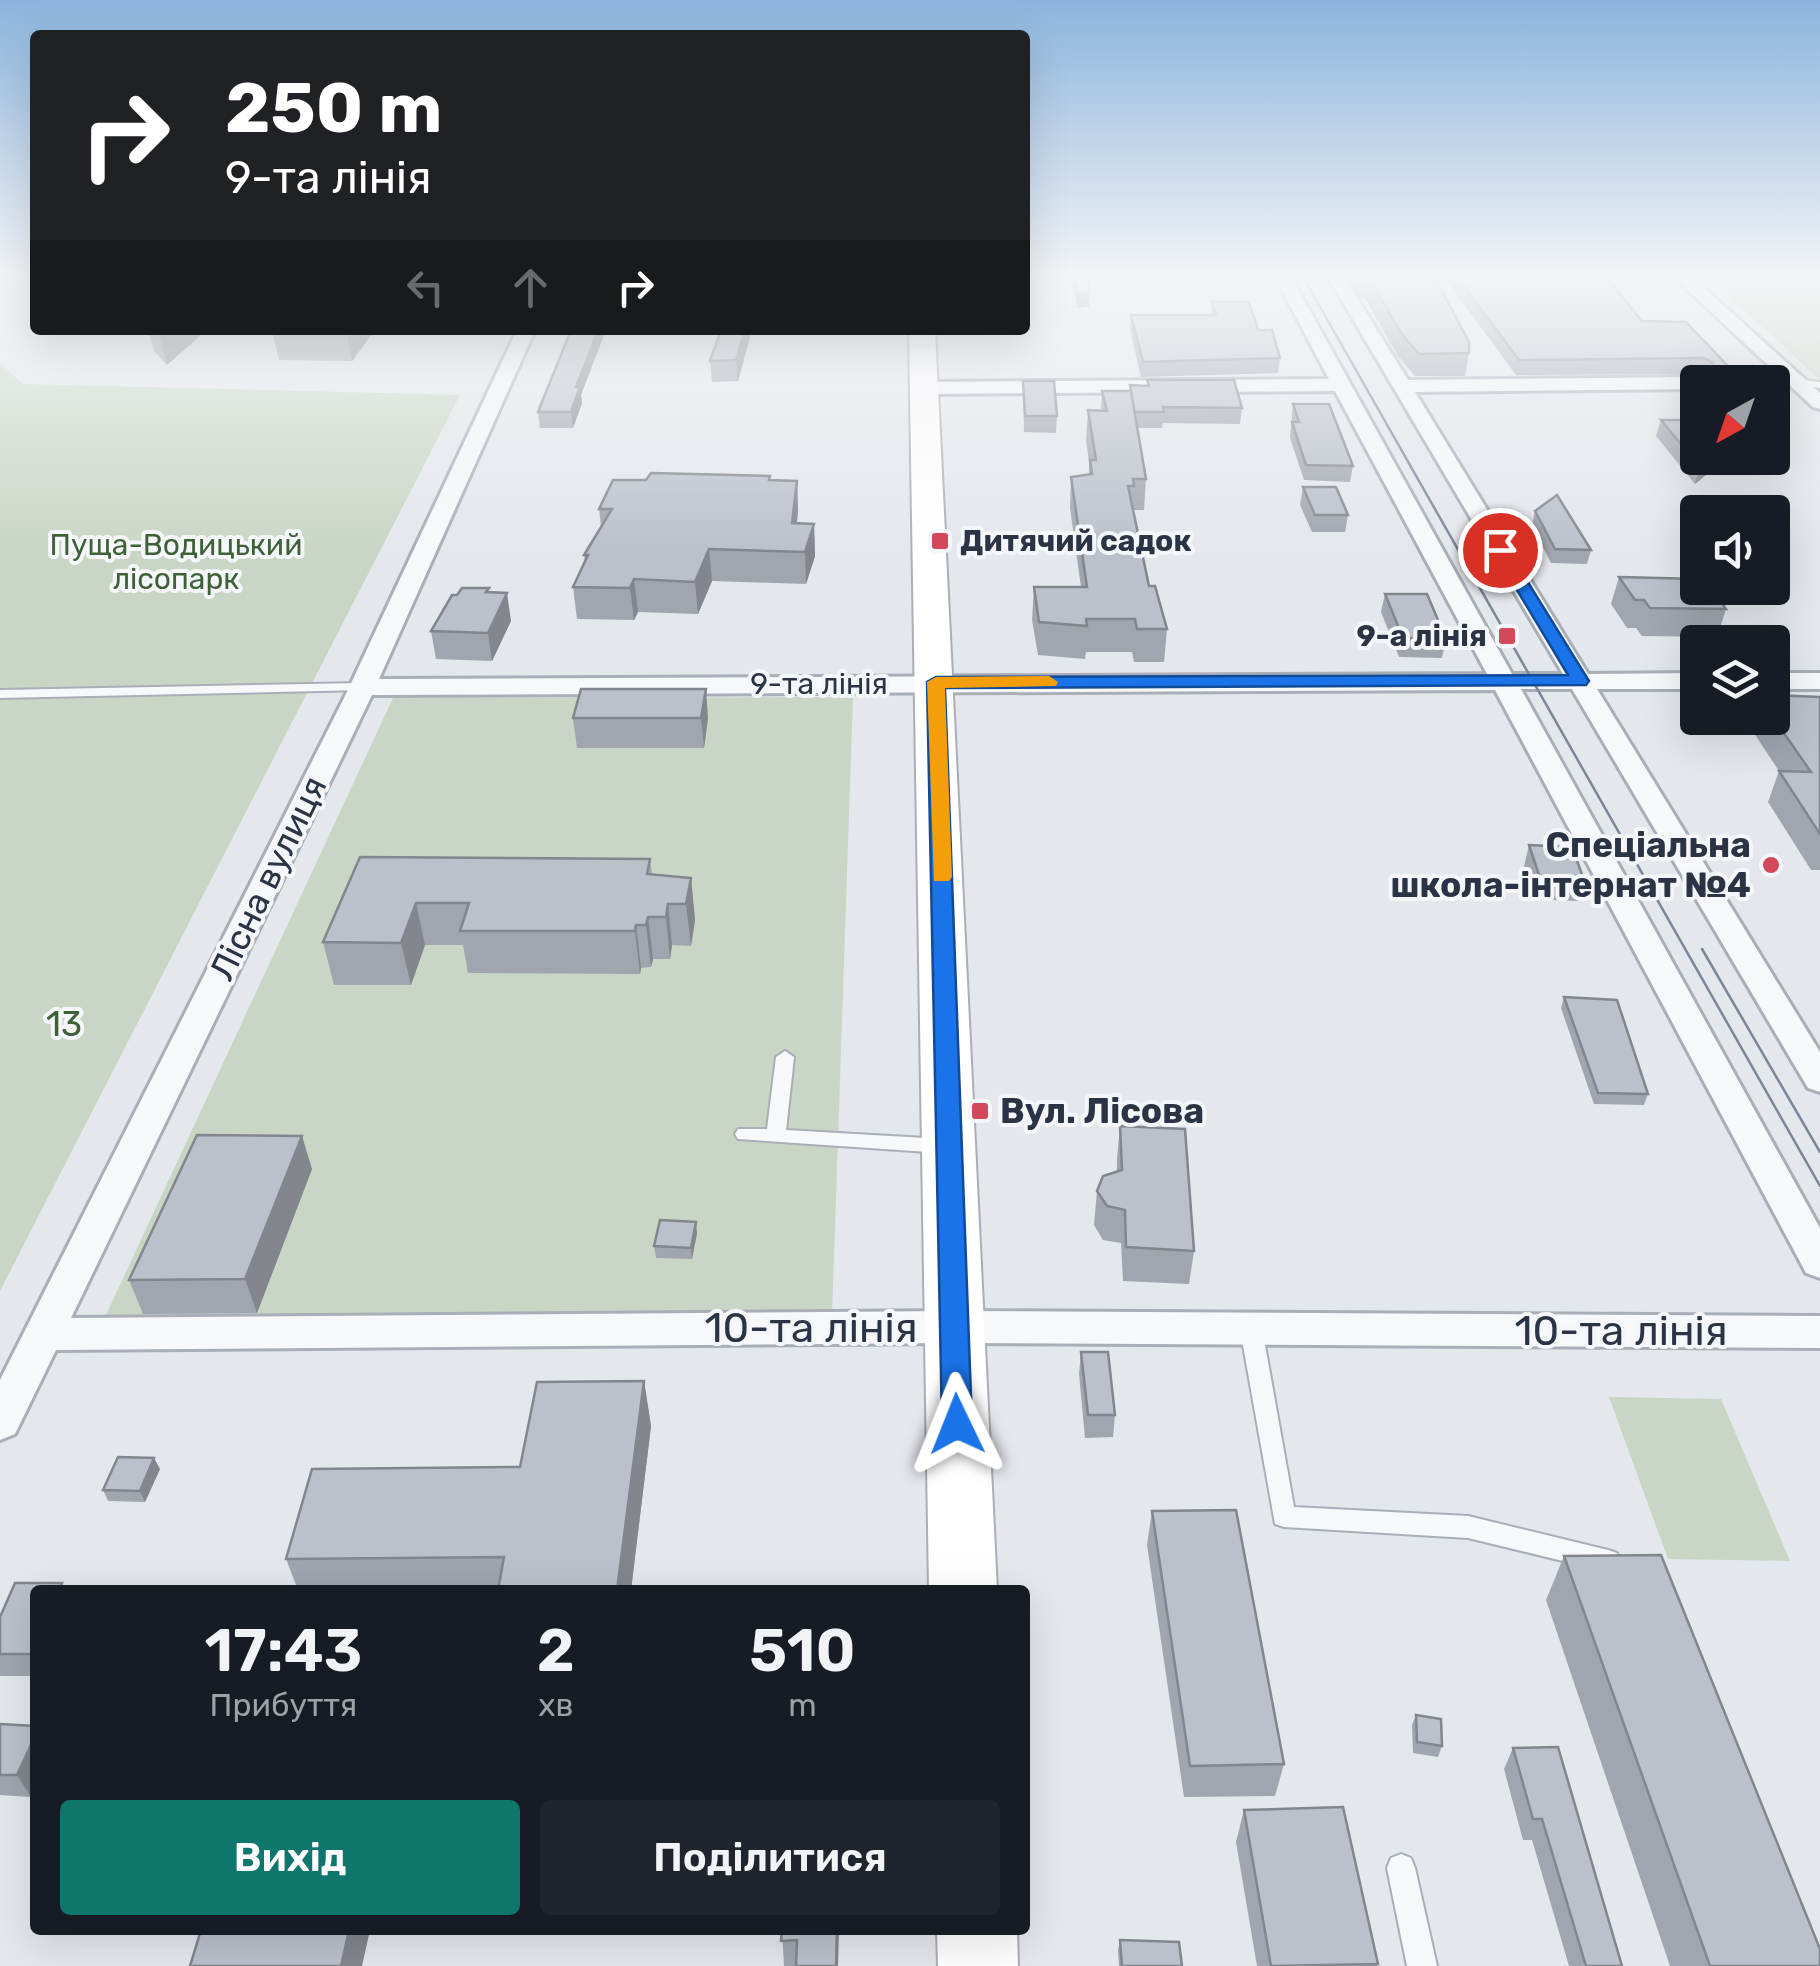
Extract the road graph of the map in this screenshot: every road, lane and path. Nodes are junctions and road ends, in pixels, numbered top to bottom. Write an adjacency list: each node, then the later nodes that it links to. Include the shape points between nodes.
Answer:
1 (508, 369): 20 (street, Лісна вулиця)
2 (923, 369): 12 (street)
3 (1334, 369): 10 (street)
4 (1392, 369): 11 (street)
5 (1782, 369): 7 (street)
6 (1790, 382): 7 (street)
7 (1796, 382): 9 (lane); 13 (street)
8 (1680, 383): 11 (street)
9 (1820, 385)
10 (1343, 386): 12 (street); 14 (street)
11 (1402, 386): 17 (street)
12 (924, 388): 19 (street)
13 (1820, 403)
14 (1503, 680): 17 (street, 9-та лінія); 19 (street, 9-та лінія); 27 (street)
15 (1790, 680): 16 (street)
16 (1820, 680)
17 (1580, 681): 18 (street, 9-та лінія); 23 (street)
18 (1680, 681)
19 (936, 682): 20 (street, 9-та лінія); 26 (street)
20 (361, 687): 21 (lane); 30 (street, Лісна вулиця)
21 (0, 694)
22 (785, 1057): 25 (lane)
23 (1820, 1080)
24 (745, 1134): 25 (lane)
25 (776, 1136): 26 (lane)
26 (948, 1146): 28 (street)
27 (1820, 1263)
28 (953, 1327): 29 (street, 10-та лінія); 30 (street, 10-та лінія); 34 (street)
29 (1820, 1332)
30 (43, 1334): 32 (street, Лісна вулиця)
31 (1252, 1334): 33 (lane, via 1284,1516 1468,1527 1607,1560)
32 (0, 1422)
33 (1635, 1576)
34 (963, 1585)
35 (1401, 1868): 38 (lane)
36 (976, 1935): 37 (street)
37 (978, 1966)
38 (1422, 1966)

